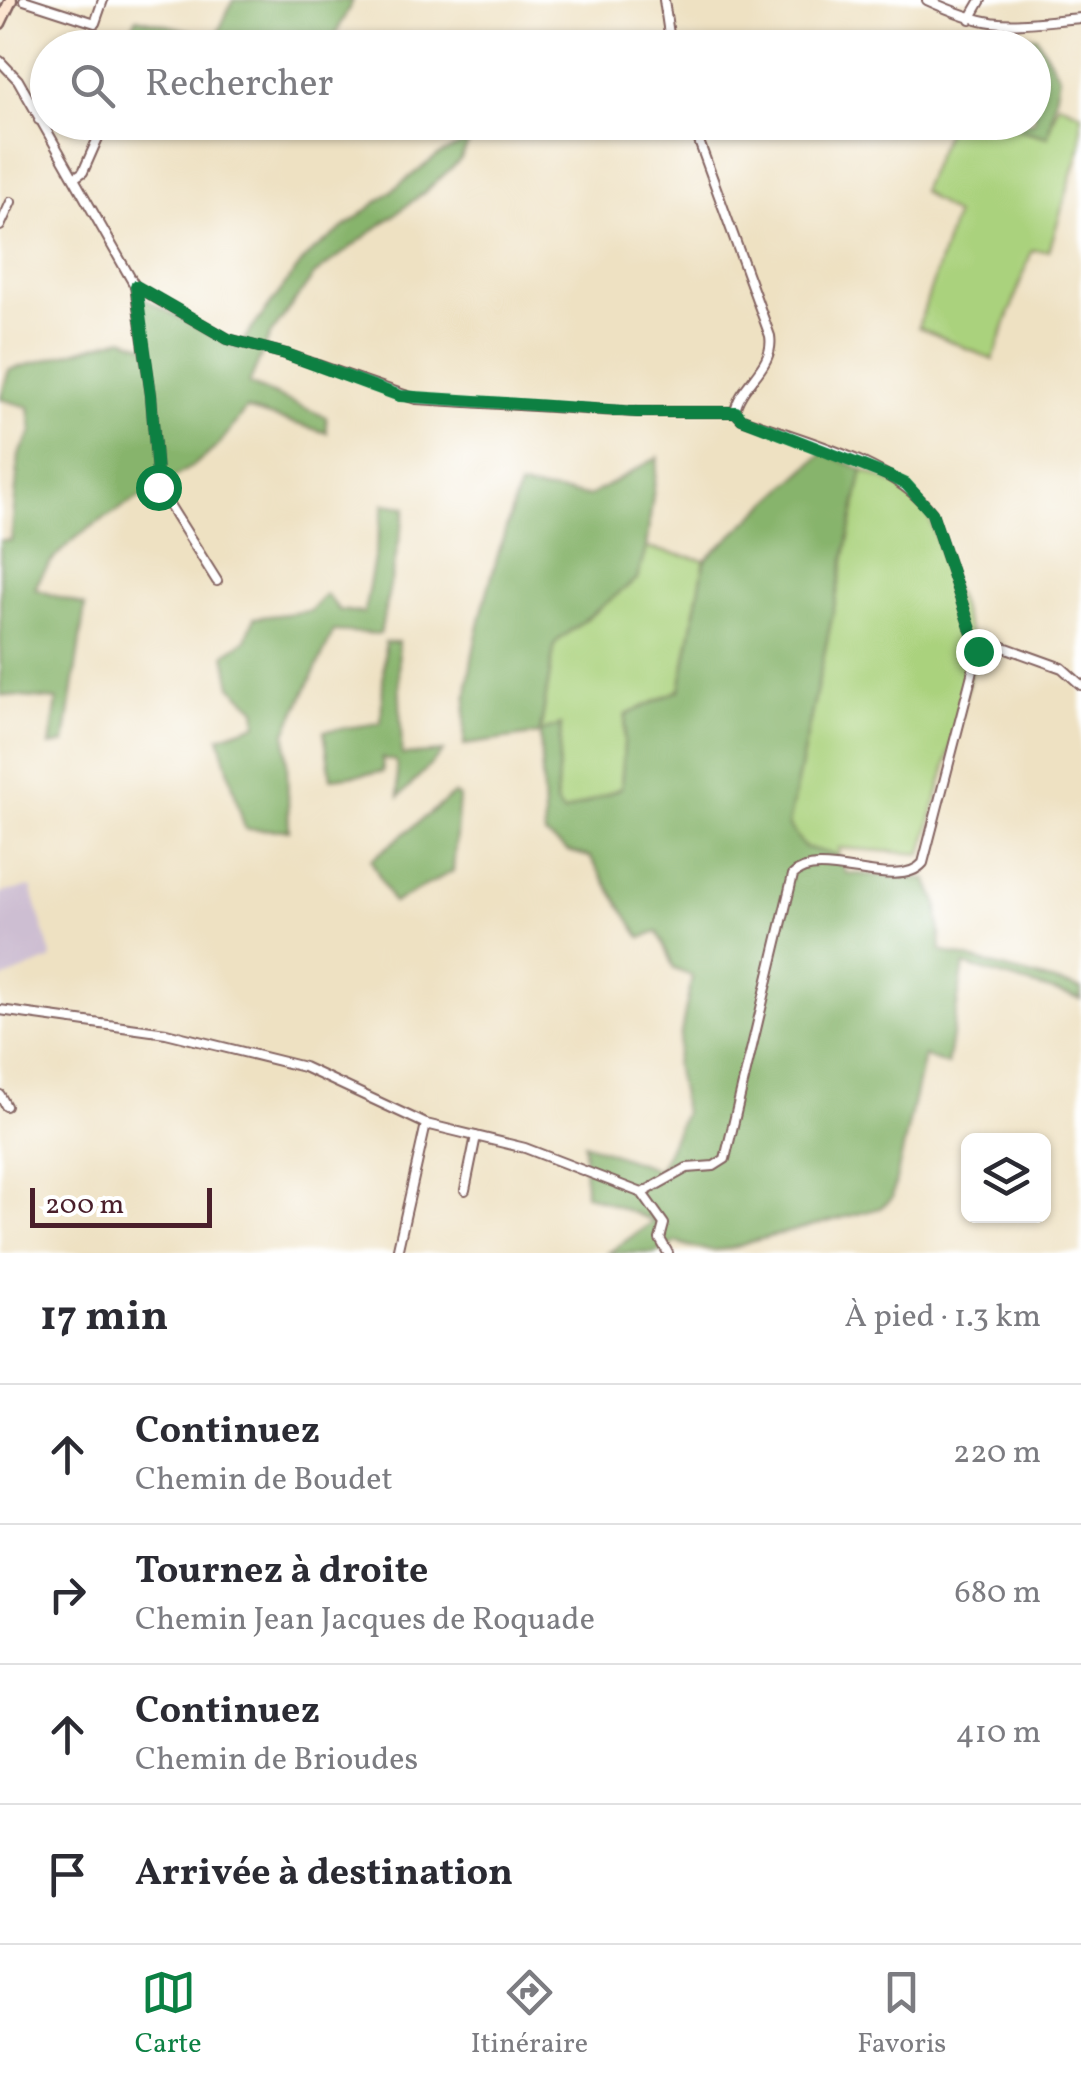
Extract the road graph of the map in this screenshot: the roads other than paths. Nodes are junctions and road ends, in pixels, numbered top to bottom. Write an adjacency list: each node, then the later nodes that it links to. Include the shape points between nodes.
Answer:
1 (11, 0): 9 (street)
2 (24, 0): 3 (street, via 95,23)
3 (103, 0)
4 (664, 0): 10 (street)
5 (981, 0): 8 (street)
6 (931, 1): 8 (street)
7 (1081, 18): 8 (street, via 1007,27)
8 (970, 19)
9 (0, 23)
10 (668, 30)
11 (0, 61): 12 (street)
12 (30, 102)
13 (52, 140): 16 (street)
14 (97, 140): 16 (street)
15 (699, 140): 20 (street, via 770,336 769,355)
16 (74, 178): 19 (street)
17 (11, 202): 18 (street)
18 (0, 226)
19 (136, 286): 20 (street, via 228,339 400,396); 21 (street, via 158,487)
20 (736, 412): 22 (street, via 889,476 920,497 932,513)
21 (218, 581)
22 (976, 637): 23 (street, via 1062,668); 30 (street, via 978,666 923,863 909,873 809,867 793,875 726,1160 687,1168)
23 (1081, 684)
24 (0, 1010): 27 (street, via 166,1033 260,1054 304,1067)
25 (0, 1095): 26 (street)
26 (6, 1106)
27 (426, 1124): 28 (street); 31 (street)
28 (476, 1136): 29 (street); 30 (street, via 566,1161)
29 (465, 1190)
30 (642, 1193): 32 (street, via 664,1224 660,1239)
31 (397, 1253)
32 (668, 1253)

